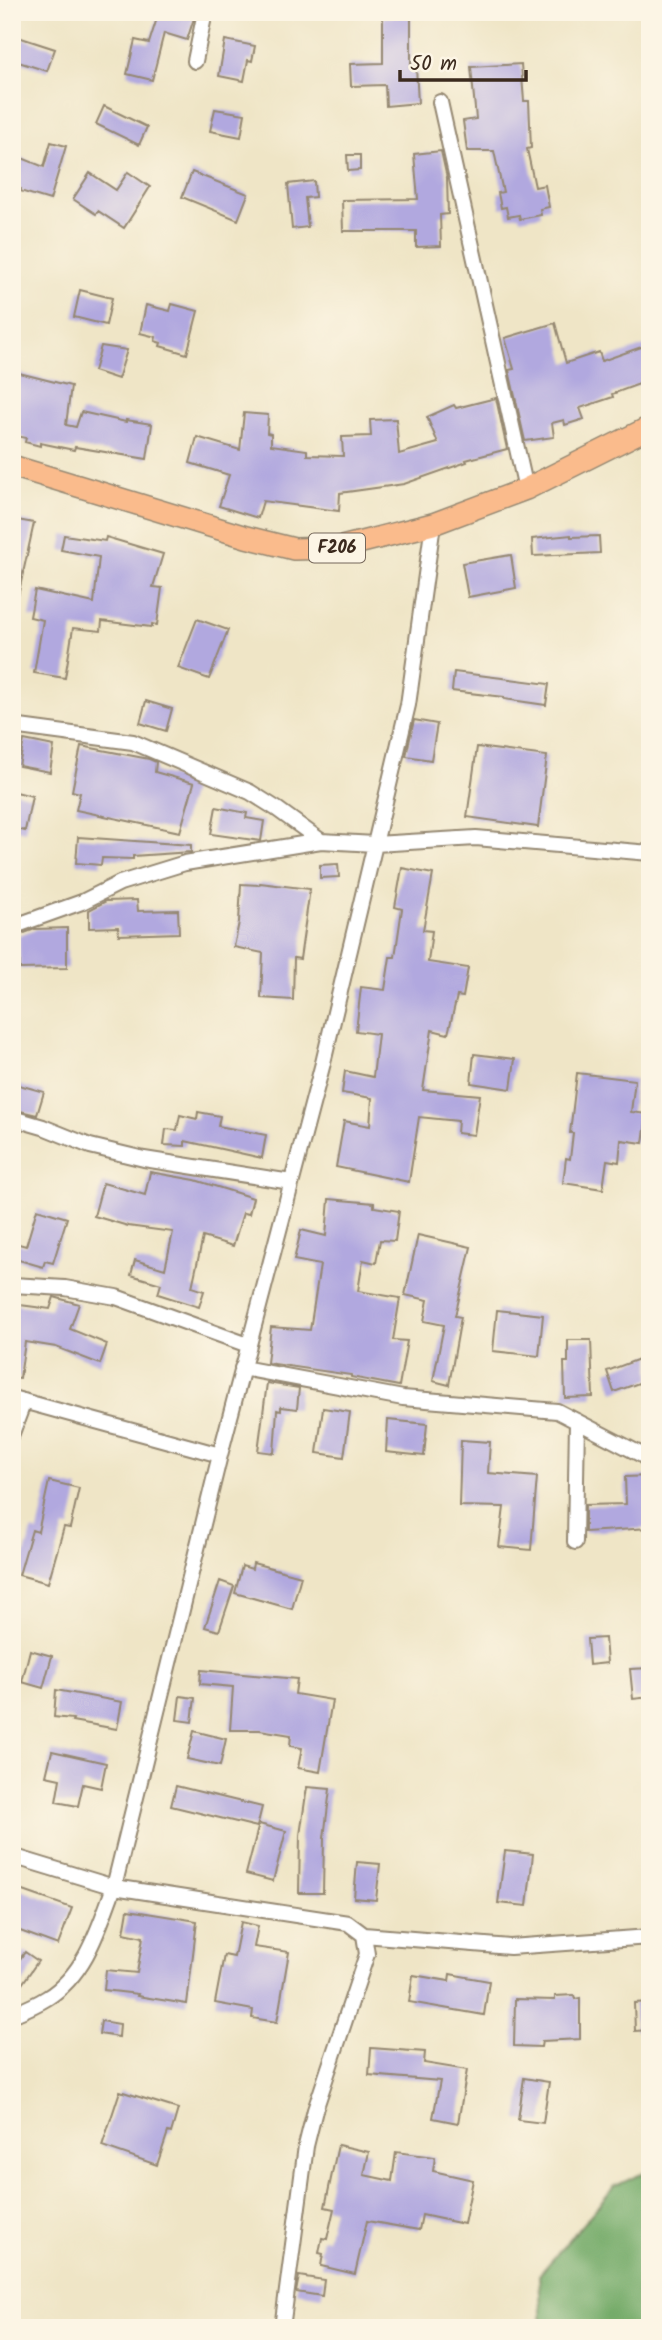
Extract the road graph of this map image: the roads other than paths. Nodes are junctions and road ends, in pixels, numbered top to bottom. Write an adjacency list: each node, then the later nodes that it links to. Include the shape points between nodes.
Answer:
1 (205, 12): 2 (street)
2 (195, 61)
3 (440, 102): 6 (street)
4 (650, 427): 6 (main road, F206)
5 (12, 466): 7 (main road, F206, via 294,549 338,548)
6 (526, 489): 7 (main road, F206)
7 (433, 524): 10 (street, via 408,705)
8 (12, 726): 9 (street, via 133,742 250,792)
9 (321, 841): 10 (street); 12 (street, via 185,863)
10 (375, 844): 11 (street, via 476,838); 14 (street)
11 (650, 853)
12 (12, 927)
13 (12, 1118): 14 (street, via 90,1146 144,1159)
14 (291, 1182): 16 (street)
15 (12, 1285): 16 (street, via 116,1297)
16 (248, 1345): 17 (street)
17 (242, 1367): 19 (street, via 402,1398 557,1410); 21 (street)
18 (18, 1399): 20 (street); 21 (street)
19 (577, 1421): 22 (street); 23 (street)
20 (12, 1433)
21 (220, 1455): 25 (street)
22 (650, 1462)
23 (575, 1542)
24 (12, 1856): 25 (street)
25 (114, 1887): 26 (street, via 348,1923); 28 (street, via 95,1940 75,1972 48,1998)
26 (365, 1935): 27 (street, via 510,1947); 29 (street, via 367,1954 306,2146)
27 (650, 1937)
28 (12, 2015)
29 (282, 2328)

